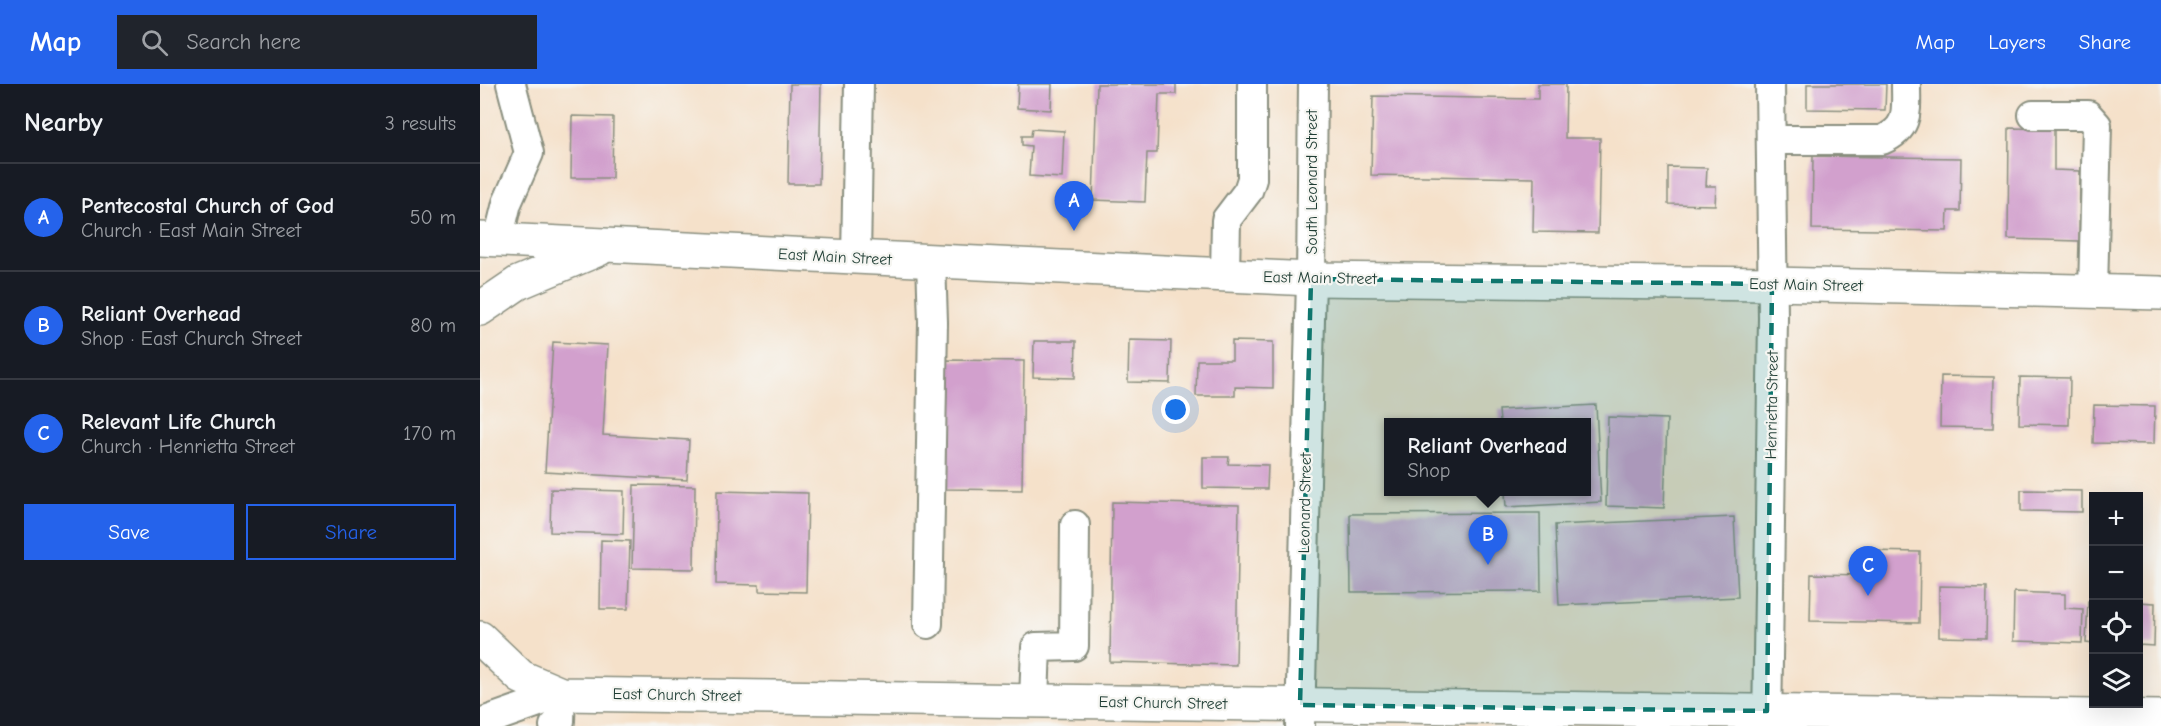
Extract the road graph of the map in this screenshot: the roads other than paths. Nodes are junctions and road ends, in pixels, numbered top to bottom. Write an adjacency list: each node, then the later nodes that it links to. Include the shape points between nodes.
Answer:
1 (511, 84): 9 (street, via 529,153)
2 (859, 84): 11 (street)
3 (1252, 84): 13 (street, via 1252,179 1248,191 1226,220)
4 (1313, 84): 14 (street, South Leonard Street)
5 (1770, 84): 8 (street, Henrietta Street)
6 (1906, 84): 8 (street, via 1906,116 1897,134 1882,140)
7 (2032, 114): 16 (street, via 2088,116 2097,125)
8 (1771, 140): 15 (street, Henrietta Street)
9 (489, 240): 10 (main road, East Main Street)
10 (606, 246): 11 (main road, East Main Street); 18 (main road, via 518,283)
11 (856, 258): 12 (main road, East Main Street)
12 (931, 261): 13 (main road, East Main Street); 20 (street)
13 (1225, 275): 14 (main road, East Main Street)
14 (1311, 279): 15 (main road, East Main Street); 23 (street, Leonard Street)
15 (1772, 284): 16 (main road, East Main Street); 26 (street, Henrietta Street)
16 (2093, 292): 17 (main road, East Main Street)
17 (2161, 293)
18 (480, 309)
19 (1075, 525): 22 (street, via 1074,646 1036,647)
20 (928, 624)
21 (480, 638): 24 (main road)
22 (1034, 700): 23 (main road, East Church Street); 24 (main road, East Church Street)
23 (1300, 715): 26 (main road, East Church Street)
24 (561, 717): 28 (street)
25 (2161, 717): 27 (main road, East Church Street)
26 (1767, 719): 27 (main road, East Church Street)
27 (2082, 722)
28 (480, 723)

